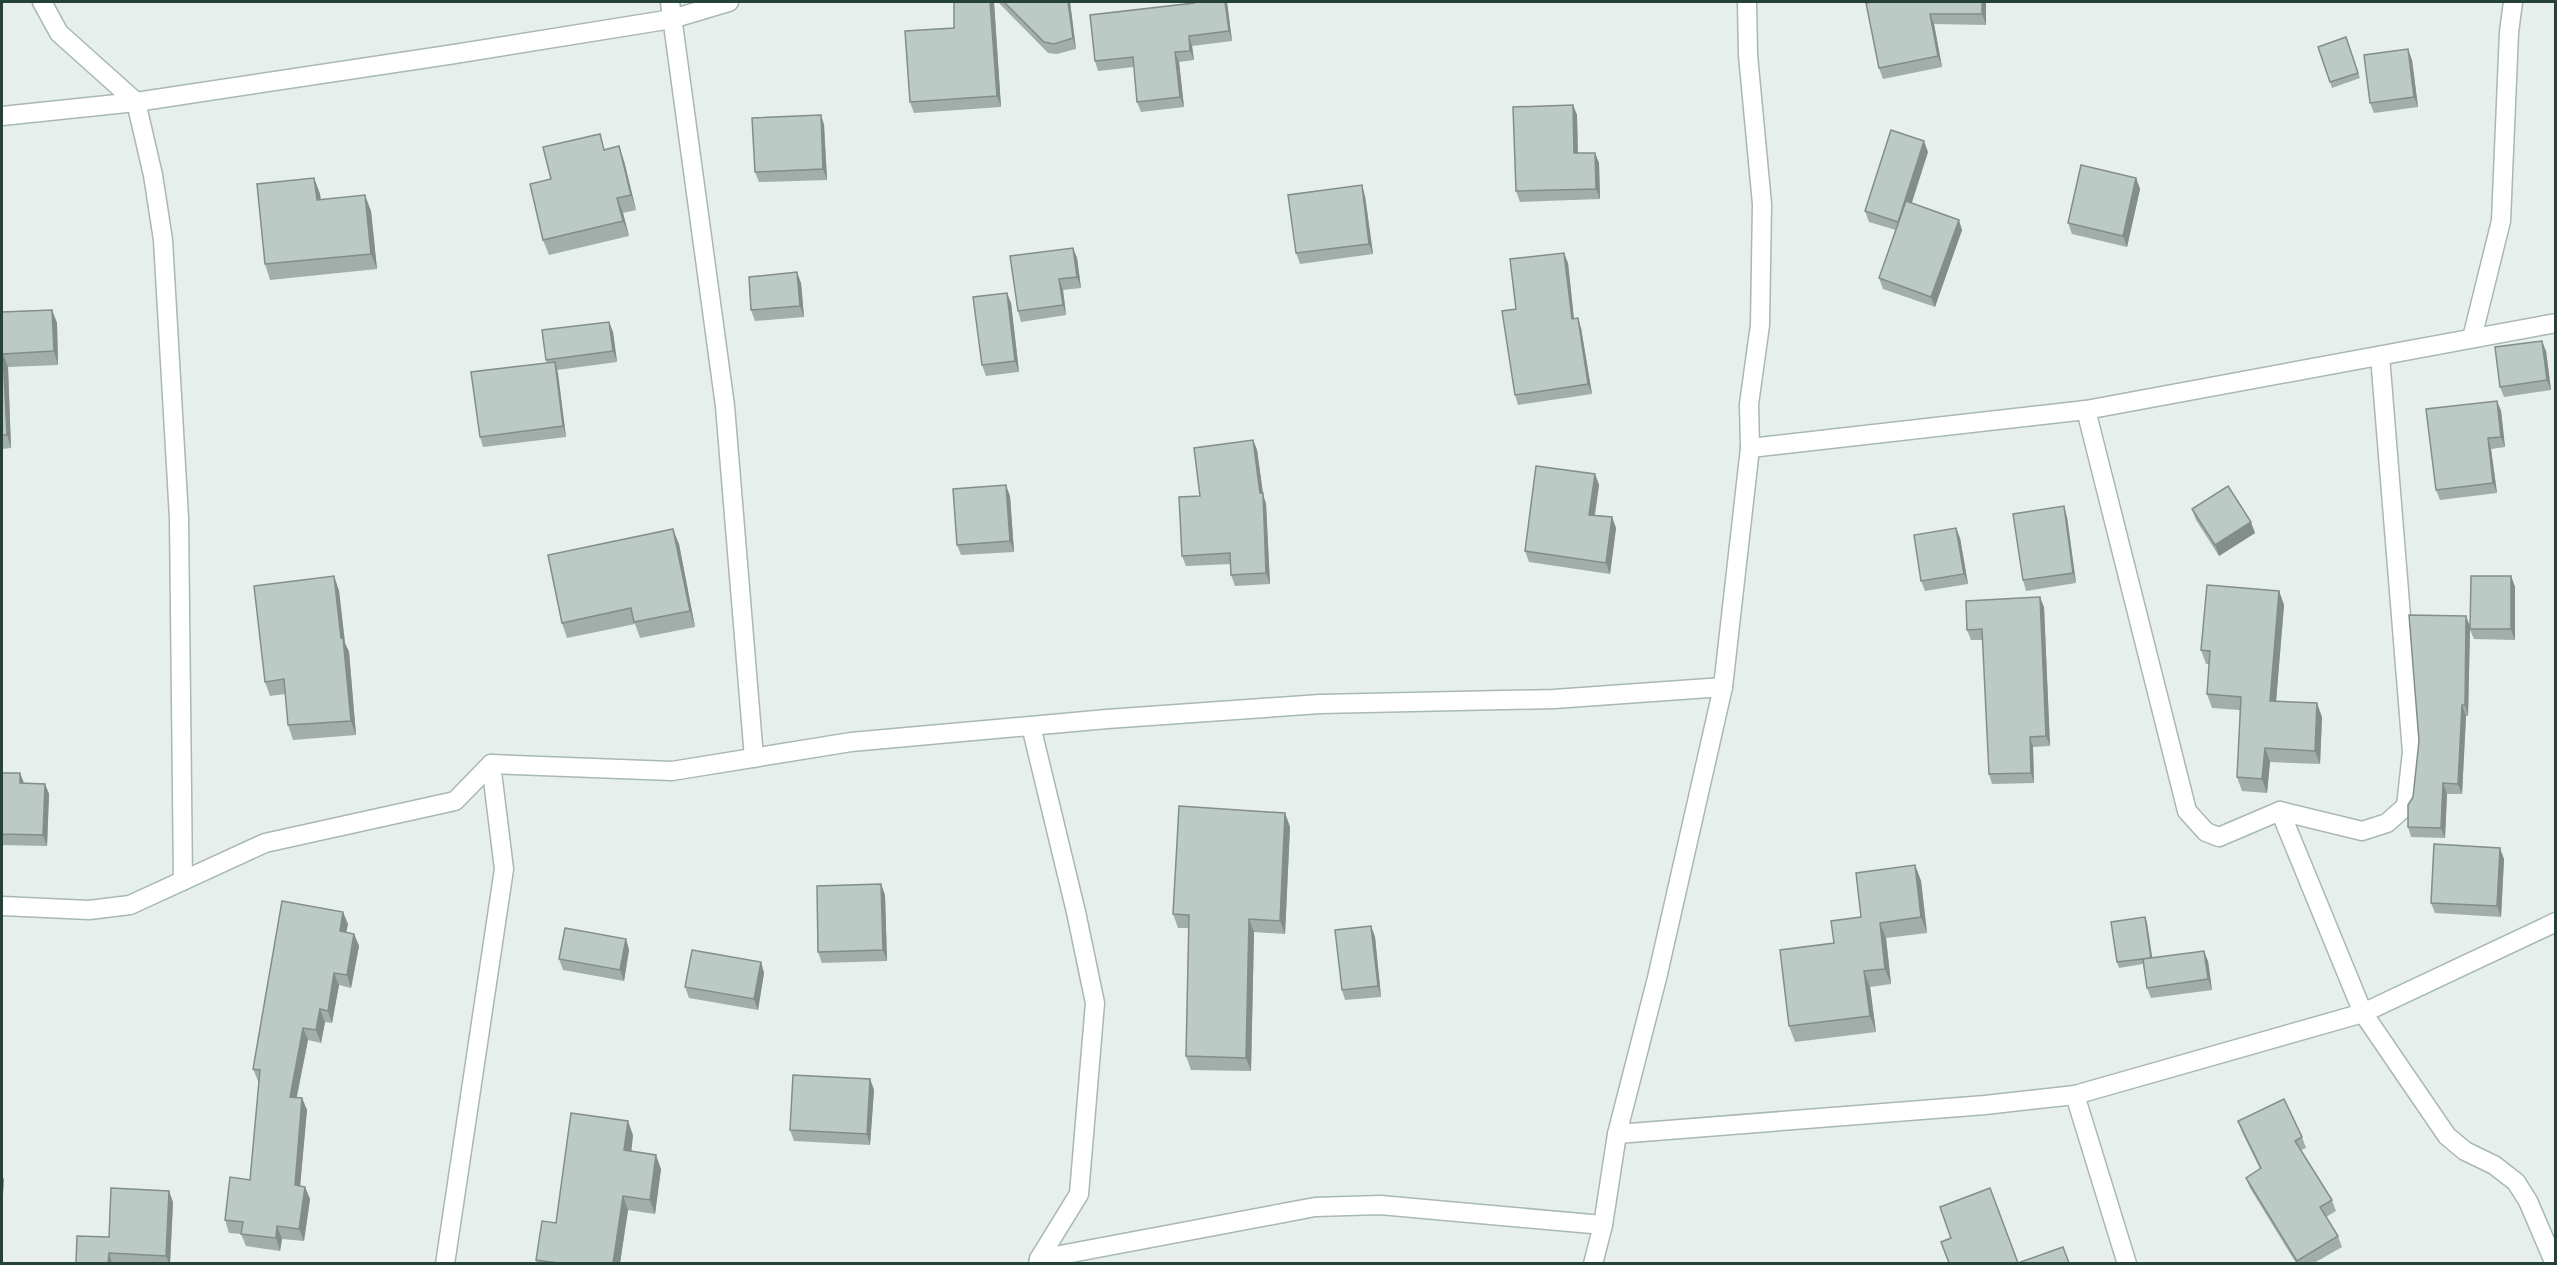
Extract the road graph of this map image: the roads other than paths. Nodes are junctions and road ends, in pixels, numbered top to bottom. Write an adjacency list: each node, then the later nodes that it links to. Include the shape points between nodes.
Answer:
1 (42, 2): 6 (street, via 59,33)
2 (729, 2): 5 (street)
3 (1747, 2): 12 (street, via 1762,204 1760,325 1749,404)
4 (2513, 2): 9 (street, via 2501,221)
5 (671, 10): 6 (street); 15 (street, via 725,406)
6 (136, 102): 7 (street); 18 (street, via 163,240 179,518)
7 (2, 116)
8 (2556, 323): 9 (street)
9 (2472, 338): 10 (street)
10 (2380, 356): 11 (street); 17 (street, via 2412,752 2406,806 2387,822 2362,831)
11 (2086, 410): 12 (street); 17 (street, via 2187,811 2206,832 2219,837)
12 (1750, 448): 13 (street)
13 (1723, 687): 14 (street, via 1554,699 1320,704); 23 (street)
14 (1031, 726): 15 (street, via 851,742); 25 (street, via 1095,1003 1079,1194)
15 (753, 758): 16 (street, via 672,771)
16 (491, 764): 18 (street, via 454,801 265,843); 26 (street, via 504,869)
17 (2280, 811): 21 (street)
18 (183, 881): 19 (street, via 130,905 89,910)
19 (2, 906)
20 (2556, 922): 21 (street)
21 (2363, 1012): 22 (street); 29 (street, via 2446,1136 2516,1182)
22 (2075, 1095): 23 (street); 28 (street)
23 (1617, 1134): 24 (street)
24 (1603, 1224): 25 (street, via 1380,1205 1315,1207); 27 (street)
25 (1039, 1261)
26 (445, 1263)
27 (1593, 1263)
28 (2127, 1263)
29 (2555, 1263)

